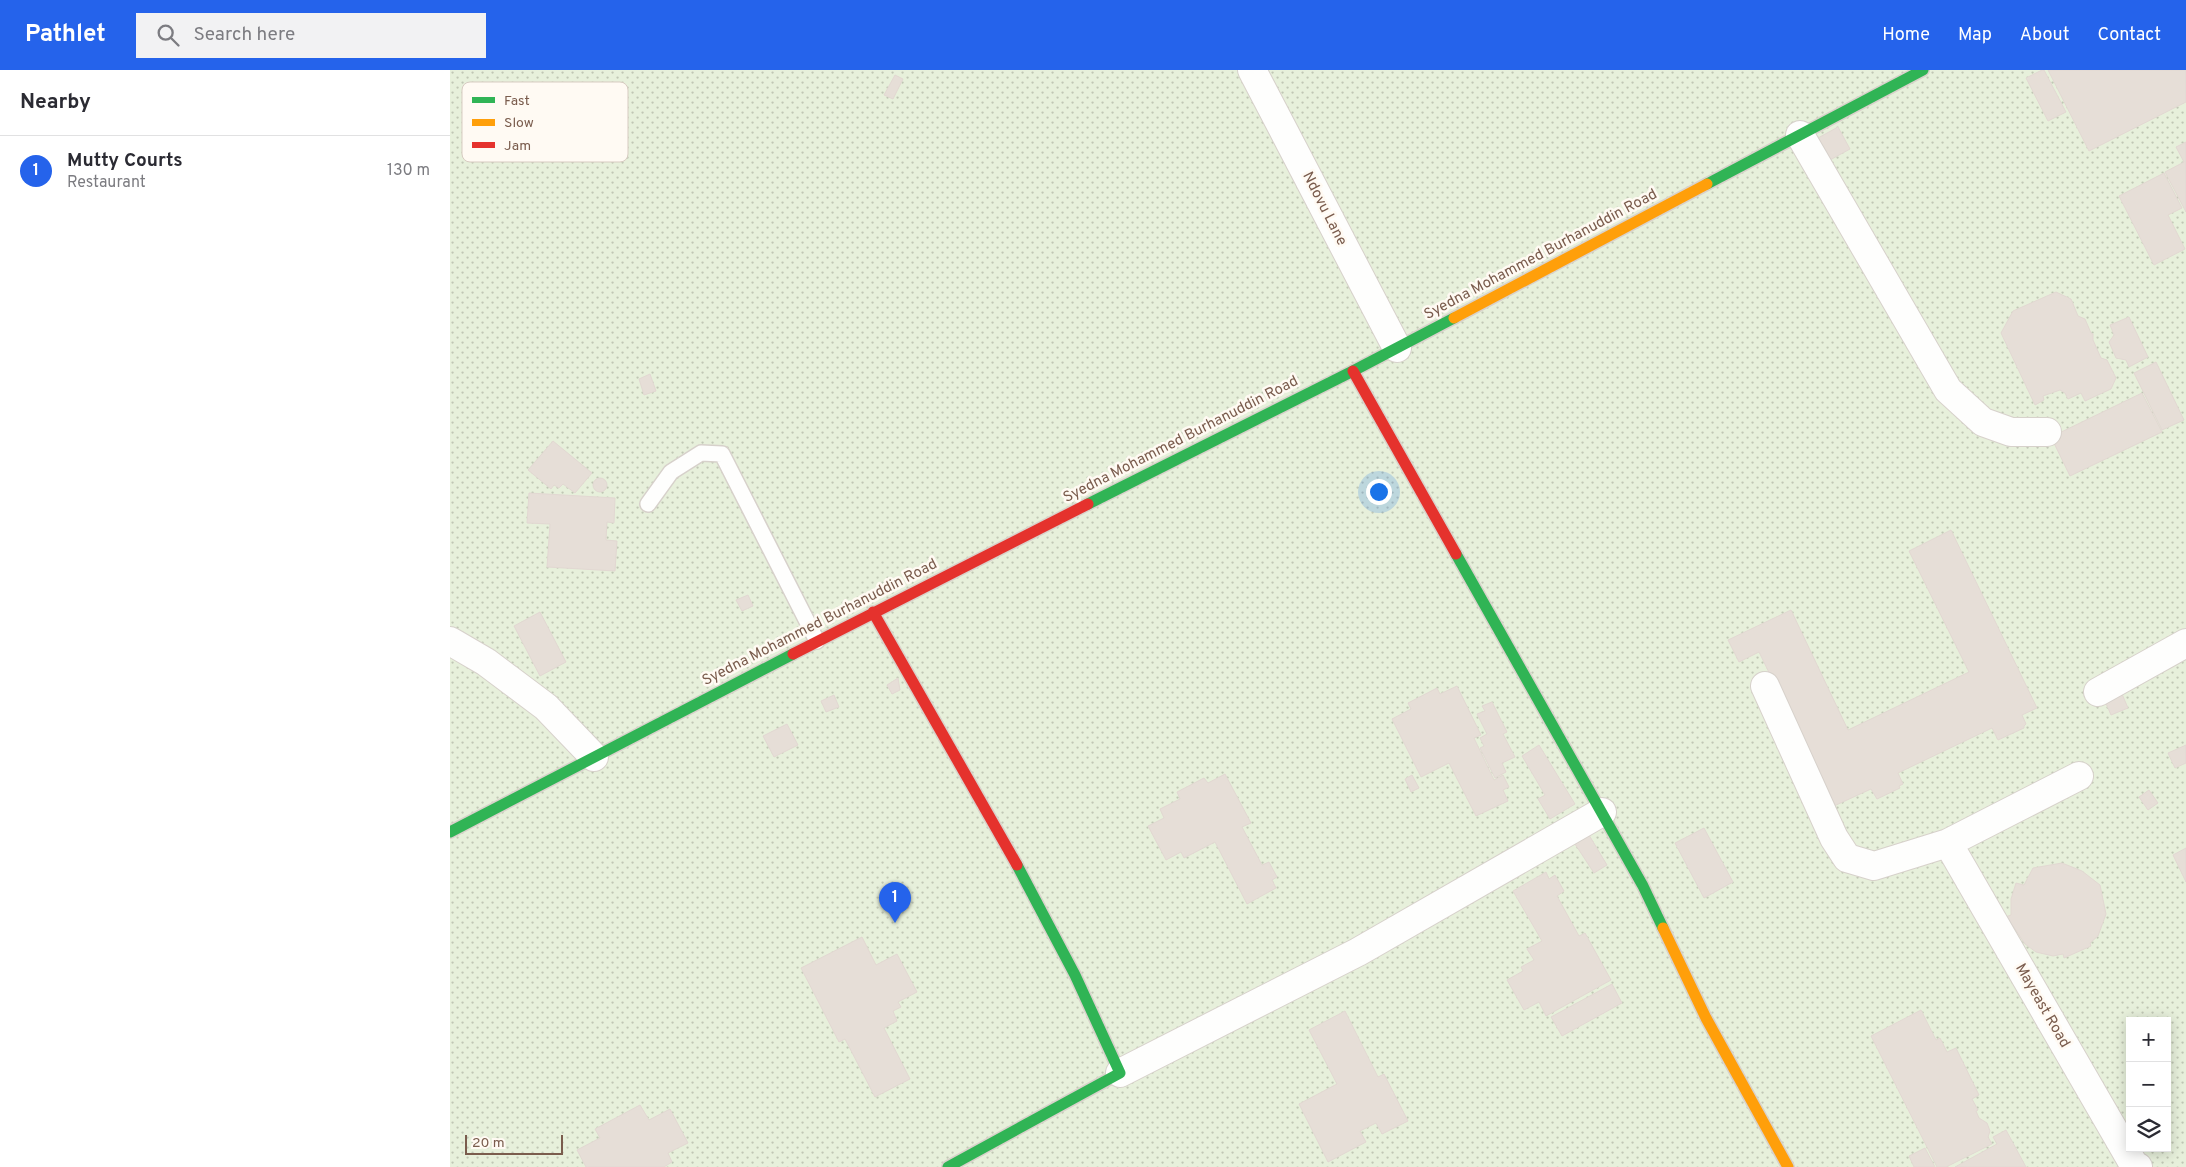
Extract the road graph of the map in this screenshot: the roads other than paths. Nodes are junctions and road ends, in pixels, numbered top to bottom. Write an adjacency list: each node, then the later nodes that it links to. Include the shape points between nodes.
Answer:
1 (1252, 70): 4 (street, Ndovu Lane)
2 (1923, 70): 3 (street, Syedna Mohammed Burhanuddin Road)
3 (1800, 135): 4 (street, Syedna Mohammed Burhanuddin Road); 6 (street, via 1948,390 1983,422 2011,432)
4 (1397, 348): 5 (street, Syedna Mohammed Burhanuddin Road)
5 (1353, 372): 8 (street, Syedna Mohammed Burhanuddin Road); 16 (street)
6 (2047, 432)
7 (648, 504): 10 (lane, via 671,472 701,453 722,454)
8 (874, 612): 10 (street, Syedna Mohammed Burhanuddin Road); 19 (street, via 1061,948)
9 (450, 641): 14 (street, via 486,662 546,707)
10 (818, 641): 14 (street, Syedna Mohammed Burhanuddin Road)
11 (2186, 643): 13 (street)
12 (1765, 686): 18 (street, via 1834,838 1847,858 1874,866)
13 (2098, 692)
14 (594, 757): 17 (street, Syedna Mohammed Burhanuddin Road)
15 (2079, 776): 18 (street)
16 (1602, 812): 19 (street, via 1358,952); 21 (street, via 1643,886 1706,1018)
17 (450, 832)
18 (1948, 843): 22 (street, Mayeast Road)
19 (1120, 1073): 20 (street)
20 (948, 1167)
21 (1788, 1167)
22 (2138, 1167)

